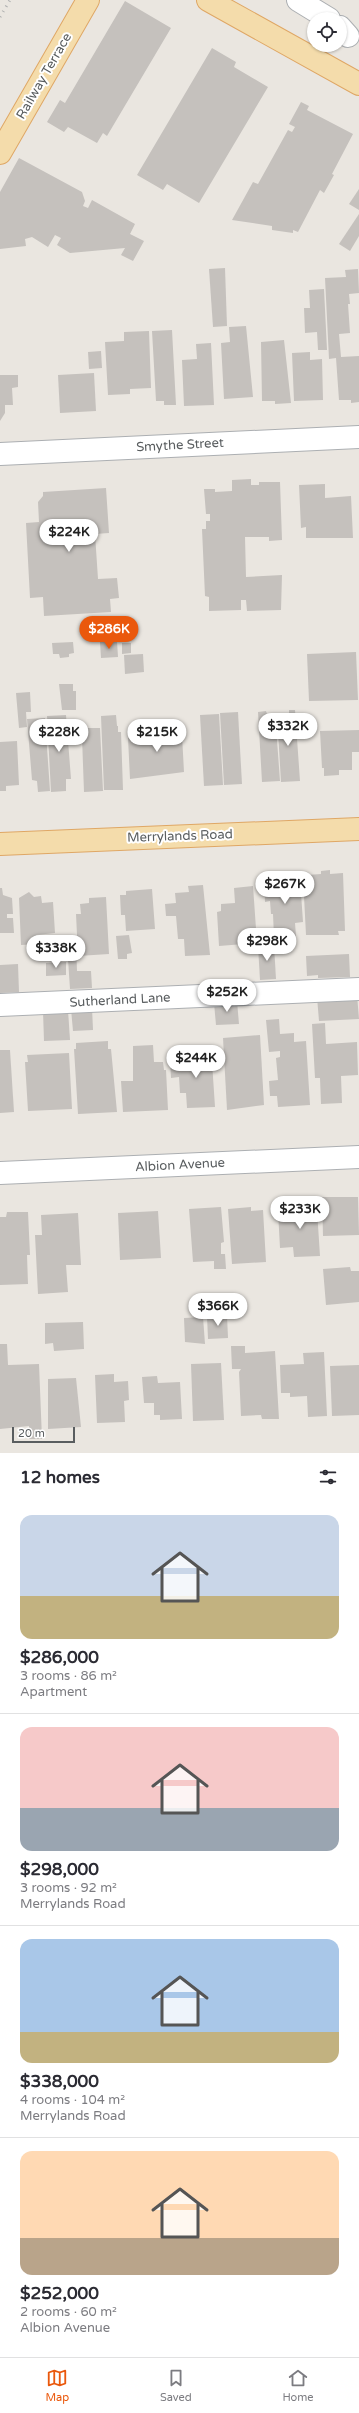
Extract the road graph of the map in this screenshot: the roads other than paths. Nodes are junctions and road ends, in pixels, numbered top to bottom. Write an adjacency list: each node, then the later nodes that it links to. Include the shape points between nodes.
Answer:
1 (88, 0): 6 (main road, Railway Terrace)
2 (208, 0): 5 (main road)
3 (298, 0): 4 (street)
4 (318, 12)
5 (359, 84)
6 (0, 153)
7 (359, 437): 8 (street, Smythe Street)
8 (0, 454)
9 (359, 829): 10 (main road, Merrylands Road)
10 (0, 844)
11 (359, 988): 12 (street, Sutherland Lane)
12 (0, 1005)
13 (359, 1157): 14 (street, Albion Avenue)
14 (0, 1173)

